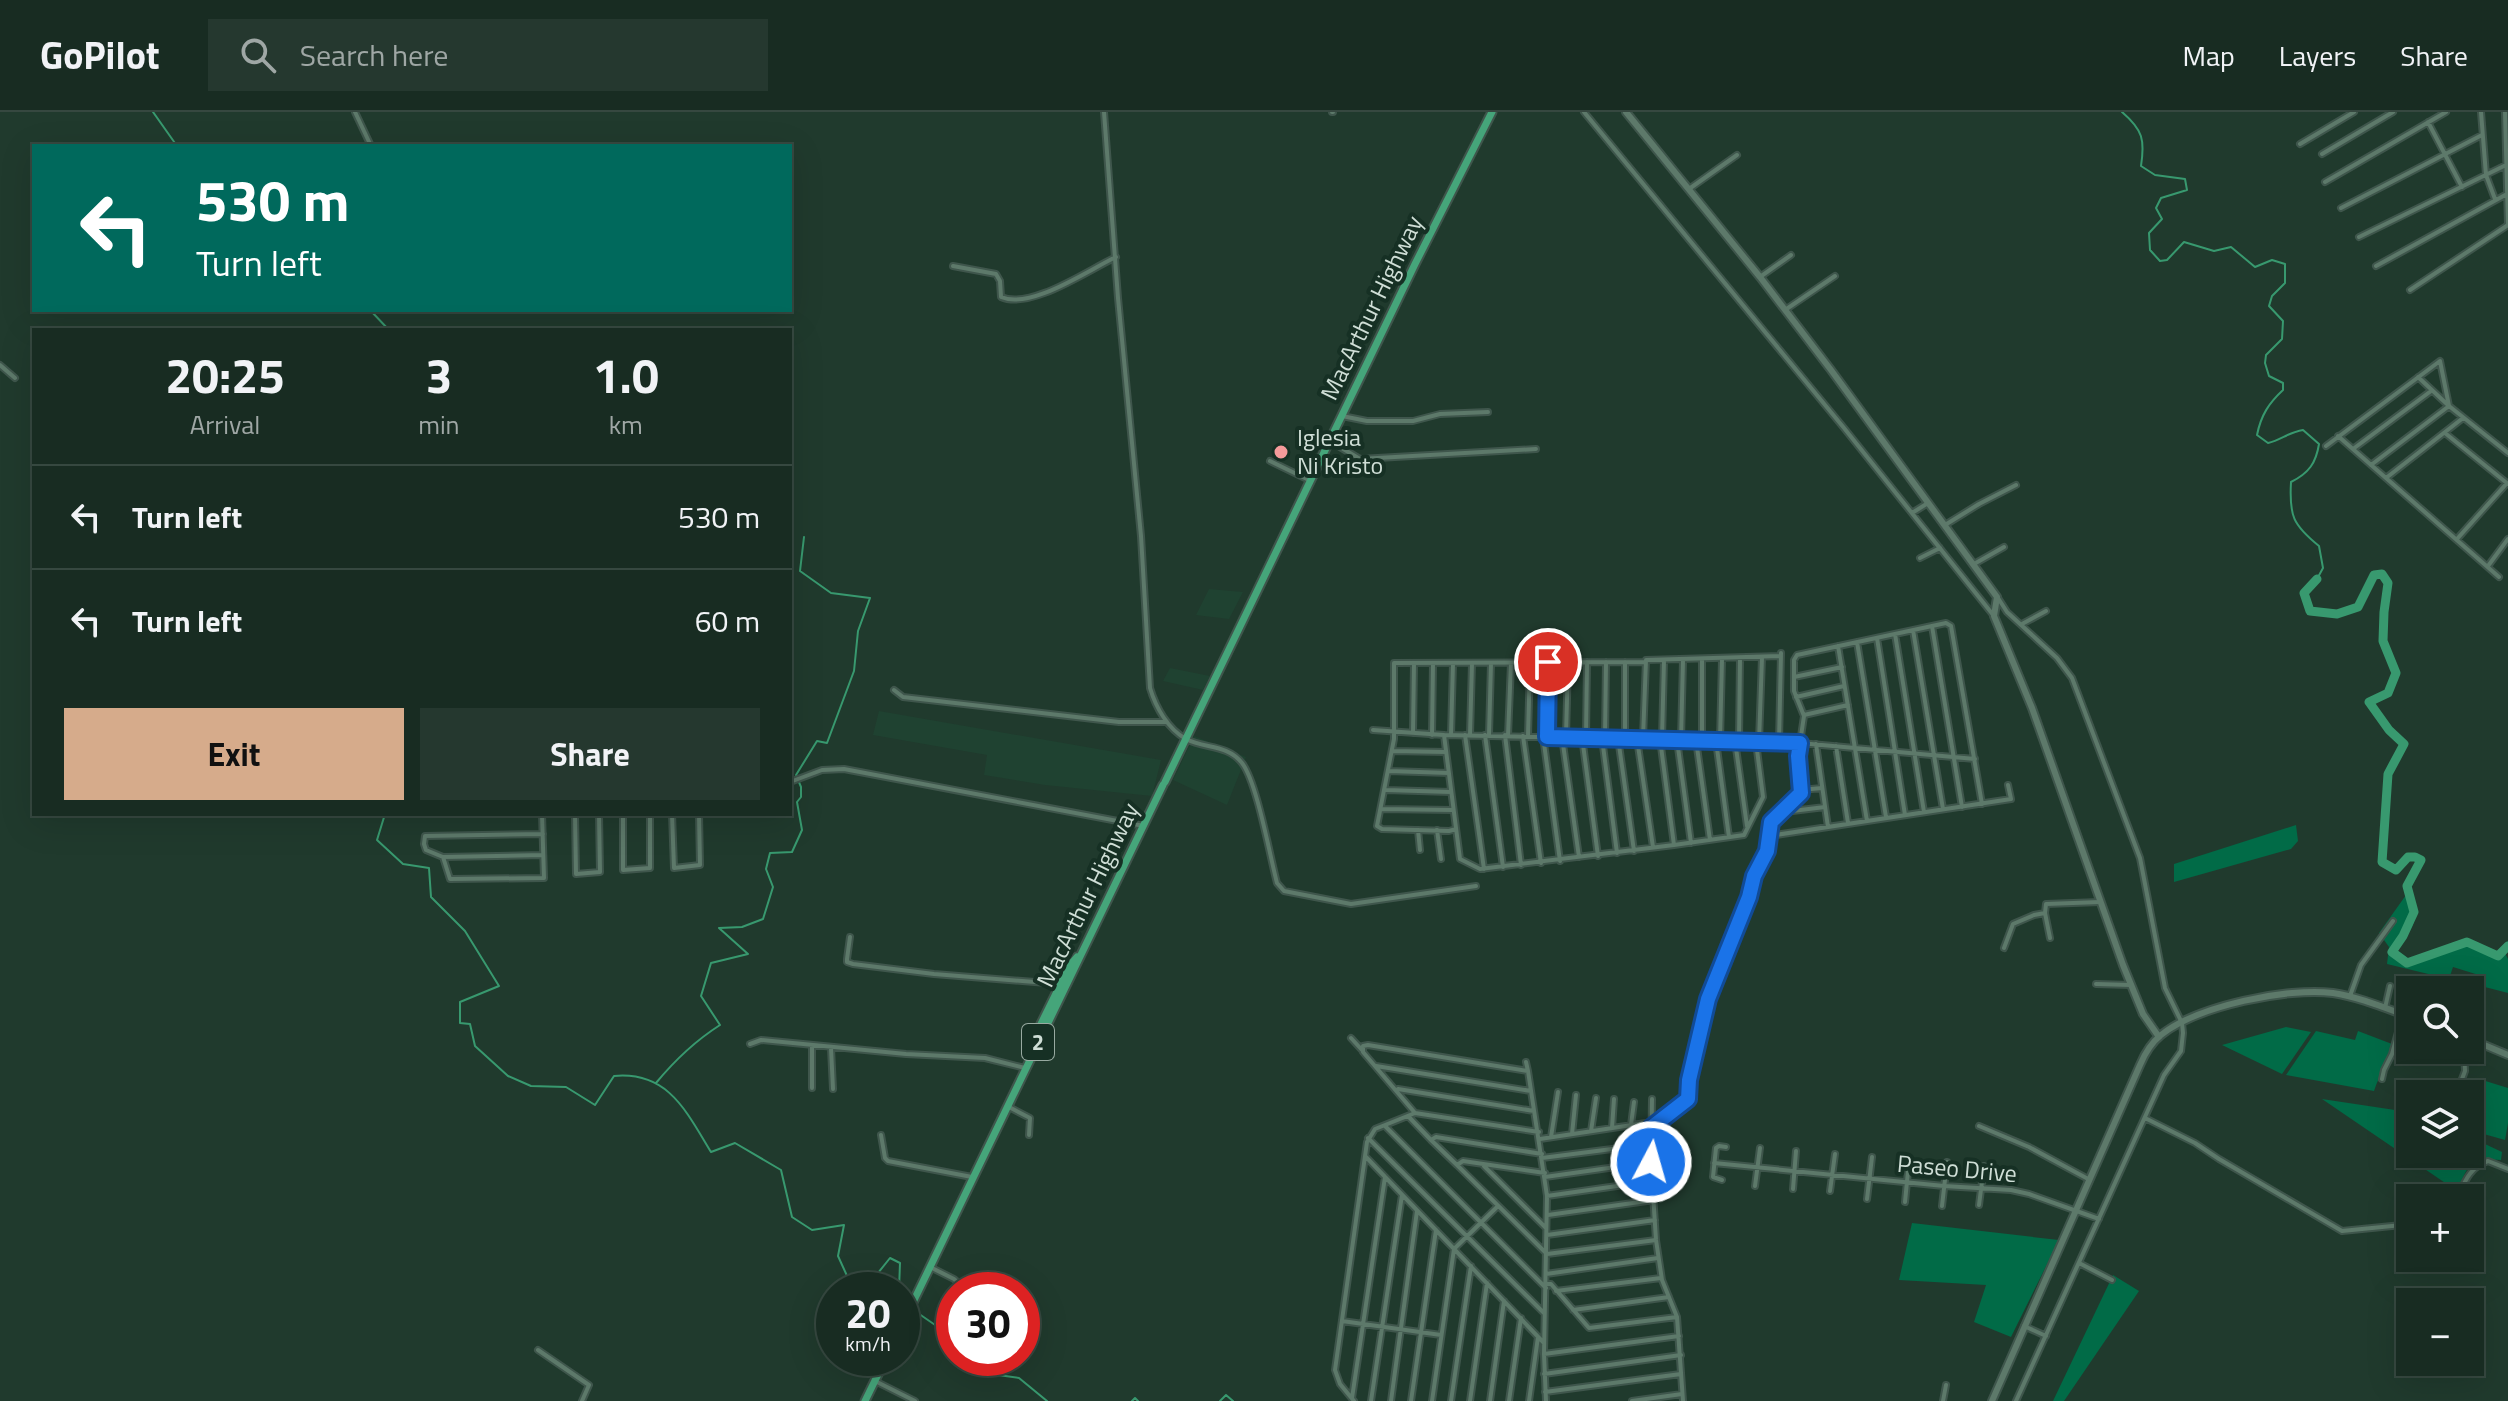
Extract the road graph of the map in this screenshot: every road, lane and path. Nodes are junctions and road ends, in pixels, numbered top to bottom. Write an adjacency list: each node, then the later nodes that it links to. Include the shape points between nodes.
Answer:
1 (355, 112): 13 (street)
2 (1104, 112): 29 (street)
3 (1492, 112): 42 (highway, MacArthur Highway / 2)
4 (1584, 112): 58 (street)
5 (1626, 112): 22 (street)
6 (2354, 112): 14 (street)
7 (2393, 112): 15 (street)
8 (2446, 112): 11 (street)
9 (2481, 112): 12 (street)
10 (2505, 112): 18 (street)
11 (2428, 122): 16 (street); 20 (street)
12 (2482, 135): 16 (street); 19 (street)
13 (370, 144)
14 (2300, 144)
15 (2322, 154)
16 (2446, 154): 21 (street); 25 (street)
17 (1737, 155): 22 (street)
18 (2506, 165): 19 (street); 23 (street)
19 (2486, 175): 21 (street); 24 (street)
20 (2325, 182)
21 (2462, 187): 27 (street)
22 (1689, 189): 33 (street)
23 (2507, 194): 24 (street); 26 (street)
24 (2495, 199): 31 (street)
25 (2341, 208)
26 (2508, 226): 34 (street)
27 (2359, 237)
28 (1791, 255): 33 (street)
29 (1116, 257): 30 (street, via 1021,299 1001,297 996,274); 104 (street, via 1150,688)
30 (953, 266)
31 (2376, 266)
32 (1835, 276): 35 (street)
33 (1760, 277): 35 (street)
34 (2410, 290)
35 (1785, 310): 57 (street)
36 (0, 365): 38 (street)
37 (2418, 377): 39 (street); 40 (street, via 2440,361); 45 (street)
38 (15, 378)
39 (2432, 390): 40 (street); 49 (street)
40 (2449, 406): 43 (street); 52 (street)
41 (1488, 412): 42 (street, via 1413,421)
42 (1342, 416): 46 (highway, MacArthur Highway / 2)
43 (2464, 418): 44 (street); 50 (street)
44 (2445, 433): 53 (street); 55 (street)
45 (2338, 436): 47 (street); 49 (street)
46 (1330, 441): 48 (street, via 1360,459); 54 (highway, MacArthur Highway / 2)
47 (2326, 446)
48 (1536, 449)
49 (2353, 449): 52 (street)
50 (2508, 453)
51 (1270, 461): 54 (street)
52 (2371, 465): 53 (street)
53 (2386, 478): 60 (street)
54 (1311, 481): 121 (highway, MacArthur Highway / 2)
55 (2507, 484): 60 (street)
56 (2016, 485): 59 (street)
57 (1928, 503): 58 (street); 59 (street)
58 (1912, 513): 63 (street)
59 (1945, 525): 65 (street)
60 (2457, 539): 66 (street)
61 (2508, 539): 66 (street)
62 (2004, 547): 65 (street)
63 (1940, 548): 64 (street); 70 (street)
64 (1920, 558)
65 (1974, 564): 68 (street)
66 (2488, 566): 67 (street)
67 (2499, 577)
68 (1997, 597): 70 (street); 71 (street)
69 (2046, 611): 71 (street)
70 (1994, 616): 196 (street)
71 (2022, 624): 210 (street, via 2075,684 2140,858 2165,988)
72 (1932, 626): 73 (street); 140 (street); 141 (street, via 1951,626)
73 (1913, 630): 74 (street); 139 (street)
74 (1895, 634): 75 (street); 138 (street)
75 (1877, 638): 76 (street); 137 (street)
76 (1857, 642): 77 (street); 134 (street)
77 (1838, 646): 97 (street); 98 (street, via 1797,655)
78 (1762, 657): 79 (street); 128 (street); 129 (street, via 1781,655)
79 (1740, 658): 81 (street); 127 (street)
80 (1702, 659): 81 (street); 83 (street); 125 (street)
81 (1722, 659): 126 (street)
82 (1664, 660): 83 (street); 89 (street); 123 (street)
83 (1683, 660): 124 (street)
84 (1548, 662): 85 (street); 96 (street); 115 (street)
85 (1568, 662): 86 (street); 116 (street)
86 (1587, 662): 87 (street); 117 (street)
87 (1606, 662): 88 (street); 118 (street)
88 (1625, 662): 89 (street); 120 (street)
89 (1646, 662): 122 (street)
90 (1414, 663): 91 (street); 106 (street, via 1394,663); 107 (street)
91 (1433, 663): 92 (street); 108 (street)
92 (1453, 663): 93 (street); 110 (street)
93 (1472, 663): 94 (street); 111 (street)
94 (1491, 663): 95 (street); 112 (street)
95 (1511, 663): 96 (street); 113 (street)
96 (1530, 663): 114 (street)
97 (1842, 667): 98 (street); 99 (street)
98 (1794, 677): 101 (street)
99 (1845, 686): 101 (street); 102 (street)
100 (894, 690): 104 (street, via 903,697 1119,722)
101 (1796, 697): 103 (street)
102 (1848, 705): 103 (street); 133 (street)
103 (1804, 715): 130 (street)
104 (1167, 722): 121 (street)
105 (1373, 730): 106 (street)
106 (1394, 732): 107 (street); 135 (street)
107 (1413, 733): 108 (street)
108 (1432, 735): 109 (street)
109 (1444, 735): 110 (street); 136 (street)
110 (1451, 735): 111 (street)
111 (1468, 735): 112 (street); 194 (street)
112 (1487, 735): 113 (street); 193 (street)
113 (1507, 736): 114 (street); 192 (street)
114 (1526, 736): 115 (street); 191 (street)
115 (1545, 736): 116 (street); 190 (street)
116 (1564, 737): 117 (street); 188 (street)
117 (1584, 737): 118 (street); 186 (street)
118 (1603, 738): 119 (street); 184 (street)
119 (1618, 738): 120 (street); 183 (street)
120 (1625, 738): 122 (street)
121 (1186, 739): 169 (highway, MacArthur Highway / 2); 195 (street, via 1228,751 1242,763 1277,883 1284,891 1351,904)
122 (1640, 739): 123 (street); 181 (street)
123 (1661, 739): 124 (street); 180 (street)
124 (1679, 740): 125 (street); 179 (street)
125 (1699, 740): 126 (street); 178 (street)
126 (1718, 741): 127 (street); 177 (street)
127 (1737, 741): 128 (street); 171 (street)
128 (1758, 742): 129 (street); 171 (street, via 1763,797)
129 (1779, 742): 130 (street)
130 (1800, 743): 131 (street); 148 (street)
131 (1816, 744): 132 (street); 146 (street)
132 (1836, 746): 133 (street); 168 (street)
133 (1855, 748): 134 (street); 167 (street)
134 (1875, 750): 137 (street); 166 (street)
135 (1393, 751): 136 (street); 142 (street)
136 (1446, 752): 143 (street)
137 (1896, 752): 138 (street); 158 (street)
138 (1914, 754): 139 (street); 157 (street)
139 (1934, 756): 140 (street); 154 (street)
140 (1954, 757): 141 (street); 152 (street)
141 (1975, 759): 150 (street)
142 (1389, 771): 143 (street); 147 (street)
143 (1449, 773): 149 (street)
144 (793, 782): 169 (street, via 822,770 844,769)
145 (2008, 785): 150 (street, via 2011,799)
146 (1823, 788): 148 (street); 151 (street)
147 (1385, 790): 149 (street); 153 (street)
148 (1801, 790): 156 (street)
149 (1451, 792): 155 (street)
150 (1982, 804): 152 (street)
151 (1825, 807): 156 (street); 170 (street)
152 (1962, 807): 154 (street)
153 (1381, 809): 155 (street); 173 (street, via 1379,828)
154 (1943, 809): 157 (street)
155 (1453, 810): 172 (street)
156 (1781, 812): 176 (street, via 1772,819)
157 (1924, 812): 158 (street)
158 (1905, 815): 166 (street)
159 (542, 816): 175 (street)
160 (575, 816): 161 (street, via 576,874 600,872)
161 (599, 816)
162 (623, 816): 163 (street, via 623,870 650,868)
163 (650, 816)
164 (672, 816): 165 (street, via 674,868 700,865)
165 (699, 816)
166 (1886, 818): 167 (street)
167 (1867, 821): 168 (street)
168 (1848, 824): 170 (street)
169 (1144, 826): 202 (highway, MacArthur Highway / 2)
170 (1828, 827): 176 (street)
171 (1748, 828): 177 (street, via 1744,835)
172 (1456, 829): 174 (street); 194 (street, via 1460,859)
173 (1418, 830): 174 (street); 182 (street)
174 (1437, 830): 189 (street)
175 (543, 834): 185 (street); 187 (street, via 425,836 426,850)
176 (1769, 836): 241 (street, via 1708,999 1688,1099)
177 (1729, 837): 178 (street)
178 (1710, 840): 179 (street)
179 (1691, 843): 180 (street)
180 (1674, 845): 181 (street)
181 (1653, 848): 183 (street)
182 (1420, 850)
183 (1634, 851): 184 (street)
184 (1617, 853): 186 (street)
185 (543, 855): 187 (street); 187 (street, via 544,878 450,879)
186 (1598, 856): 188 (street)
187 (443, 857)
188 (1579, 858): 190 (street)
189 (1441, 859)
190 (1560, 861): 191 (street)
191 (1541, 863): 192 (street)
192 (1521, 865): 193 (street)
193 (1503, 868): 194 (street)
194 (1484, 869)
195 (1476, 886)
196 (2100, 902): 197 (street, via 2054,902 2046,904); 205 (street)
197 (2045, 913): 200 (street); 201 (street, via 2013,924)
198 (2393, 921): 207 (street, via 2361,965)
199 (850, 937): 203 (street, via 847,962 853,964)
200 (2050, 938)
201 (2004, 948)
202 (1083, 949): 203 (highway); 218 (highway, MacArthur Highway / 2)
203 (1060, 984): 218 (highway, via 1037,1032)
204 (2096, 984): 205 (street)
205 (2131, 985): 211 (street)
206 (2390, 986): 208 (street)
207 (2350, 996): 208 (street); 210 (street, via 2277,995)
208 (2385, 1008): 209 (street)
209 (2396, 1012)
210 (2182, 1023): 211 (street); 240 (street, via 2181,1051)
211 (2159, 1037): 279 (street, via 2144,1056)
212 (1351, 1038): 219 (street)
213 (2396, 1043): 225 (street)
214 (750, 1044): 215 (street, via 761,1040)
215 (812, 1045): 217 (street); 226 (street)
216 (2484, 1045): 220 (street)
217 (831, 1048): 223 (street, via 985,1058); 228 (street)
218 (1035, 1049): 223 (highway, MacArthur Highway / 2)
219 (1362, 1050): 222 (street); 224 (street, via 1370,1045)
220 (2508, 1055)
221 (1526, 1062): 224 (street)
222 (1376, 1066): 227 (street); 229 (street)
223 (1026, 1068): 236 (highway, MacArthur Highway / 2)
224 (1528, 1071): 229 (street)
225 (2382, 1079)
226 (812, 1088)
227 (1396, 1088): 237 (street); 238 (street)
228 (833, 1089)
229 (1531, 1091): 237 (street)
230 (1558, 1092): 251 (street)
231 (1576, 1095): 248 (street)
232 (1596, 1098): 246 (street)
233 (1614, 1099): 245 (street)
234 (1652, 1099): 241 (street)
235 (1634, 1102): 242 (street)
236 (1008, 1106): 250 (street, via 1030,1118); 276 (highway, MacArthur Highway / 2)
237 (1534, 1111): 247 (street)
238 (1415, 1113): 239 (street); 247 (street)
239 (1407, 1116): 243 (street); 254 (street)
240 (2145, 1118): 299 (street); 302 (street, via 2342,1231)
241 (1652, 1124): 242 (street); 255 (street)
242 (1631, 1125): 245 (street)
243 (1385, 1126): 252 (street); 301 (street)
244 (1979, 1126): 279 (street)
245 (1612, 1128): 246 (street)
246 (1591, 1131): 248 (street)
247 (1539, 1132): 253 (street)
248 (1572, 1134): 251 (street)
249 (881, 1135): 276 (street, via 888,1161)
250 (1029, 1135)
251 (1551, 1137): 253 (street)
252 (1368, 1138): 261 (street); 305 (street)
253 (1540, 1139): 260 (street)
254 (1431, 1140): 260 (street); 268 (street)
255 (1651, 1144): 260 (street); 264 (street)
256 (1726, 1147): 266 (street, via 1717,1146)
257 (1760, 1148): 270 (street)
258 (1796, 1151): 272 (street)
259 (1835, 1154): 274 (street)
260 (1542, 1156): 273 (street)
261 (1366, 1157): 275 (street); 327 (street)
262 (1872, 1157): 277 (street)
263 (1909, 1161): 281 (street)
264 (1651, 1162): 273 (street); 280 (street)
265 (1947, 1162): 284 (street)
266 (1714, 1163): 270 (street, Paseo Drive); 278 (street, via 1713,1178)
267 (1483, 1164): 268 (street); 273 (street); 304 (street)
268 (1457, 1165): 294 (street)
269 (1984, 1166): 285 (street)
270 (1758, 1167): 272 (street, Paseo Drive); 283 (street)
271 (2508, 1169): 282 (street, via 2488,1161 2479,1164)
272 (1794, 1171): 274 (street, Paseo Drive); 286 (street)
273 (1545, 1175): 289 (street)
274 (1832, 1175): 277 (street, Paseo Drive); 287 (street)
275 (1385, 1177): 288 (street); 328 (street)
276 (973, 1178): 312 (highway, MacArthur Highway / 2)
277 (1869, 1179): 281 (street, Paseo Drive); 290 (street)
278 (1722, 1180)
279 (2090, 1180): 297 (street)
280 (1652, 1181): 289 (street); 291 (street)
281 (1907, 1183): 284 (street, Paseo Drive); 292 (street)
282 (2464, 1184)
283 (1755, 1186)
284 (1944, 1186): 285 (street, Paseo Drive); 295 (street)
285 (1981, 1188): 293 (street); 297 (street, Paseo Drive, via 2022,1192)
286 (1793, 1189)
287 (1830, 1191)
288 (1402, 1195): 296 (street); 329 (street)
289 (1547, 1196): 298 (street)
290 (1867, 1199)
291 (1654, 1200): 298 (street); 300 (street)
292 (1905, 1202)
293 (1979, 1205)
294 (1498, 1206): 301 (street); 308 (street)
295 (1942, 1206)
296 (1417, 1211): 303 (street); 331 (street)
297 (2077, 1211): 299 (street, Paseo Drive); 330 (street)
298 (1548, 1215): 304 (street)
299 (2099, 1219): 310 (street)
300 (1656, 1220): 304 (street); 306 (street)
301 (1481, 1222): 305 (street); 318 (street)
302 (2396, 1225)
303 (1436, 1230): 307 (street); 332 (street)
304 (1547, 1232): 308 (street)
305 (1467, 1236): 307 (street); 324 (street)
306 (1656, 1240): 308 (street); 309 (street)
307 (1454, 1249): 311 (street); 333 (street)
308 (1547, 1254): 314 (street)
309 (1658, 1258): 314 (street); 315 (street)
310 (2079, 1263): 316 (street); 335 (street)
311 (1471, 1266): 317 (street); 356 (street)
312 (930, 1267): 313 (street); 319 (highway, MacArthur Highway / 2)
313 (940, 1272)
314 (1546, 1274): 318 (street)
315 (1661, 1278): 320 (street); 321 (street)
316 (2112, 1280)
317 (1487, 1283): 322 (street); 357 (street)
318 (1546, 1286): 320 (street, via 1551,1284); 324 (street)
319 (920, 1288)
320 (1556, 1291): 323 (street)
321 (1669, 1297): 323 (street); 325 (street)
322 (1504, 1301): 326 (street); 358 (street)
323 (1573, 1310): 325 (street, via 1589,1328)
324 (1544, 1313): 337 (street)
325 (1677, 1317): 334 (street)
326 (1521, 1318): 336 (street); 359 (street)
327 (1342, 1321): 328 (street); 348 (street, via 1335,1370)
328 (1363, 1323): 329 (street); 348 (street)
329 (1382, 1326): 331 (street); 352 (street)
330 (2024, 1326): 335 (street); 365 (street)
331 (1401, 1329): 332 (street); 353 (street)
332 (1421, 1332): 333 (street); 354 (street)
333 (1441, 1335): 355 (street)
334 (1679, 1336): 339 (street); 340 (street)
335 (2046, 1336): 366 (street)
336 (1538, 1337): 337 (street); 360 (street)
337 (1544, 1343): 339 (street)
338 (538, 1350): 349 (street, via 589,1385)
339 (1544, 1354): 341 (street)
340 (1681, 1355): 341 (street); 342 (street)
341 (1544, 1374): 346 (street)
342 (1681, 1374): 346 (street); 347 (street)
343 (877, 1376): 344 (highway)
344 (875, 1381): 350 (highway); 351 (street)
345 (1946, 1385): 364 (street)
346 (1545, 1392): 361 (street)
347 (1682, 1394): 362 (street); 363 (street)
348 (1353, 1400)
349 (582, 1401)
350 (865, 1401)
351 (915, 1401)
352 (1371, 1401)
353 (1391, 1401)
354 (1411, 1401)
355 (1432, 1401)
356 (1451, 1401)
357 (1470, 1401)
358 (1490, 1401)
359 (1509, 1401)
360 (1529, 1401)
361 (1546, 1401)
362 (1632, 1401)
363 (1683, 1401)
364 (1943, 1401)
365 (1992, 1401)
366 (2016, 1401)

